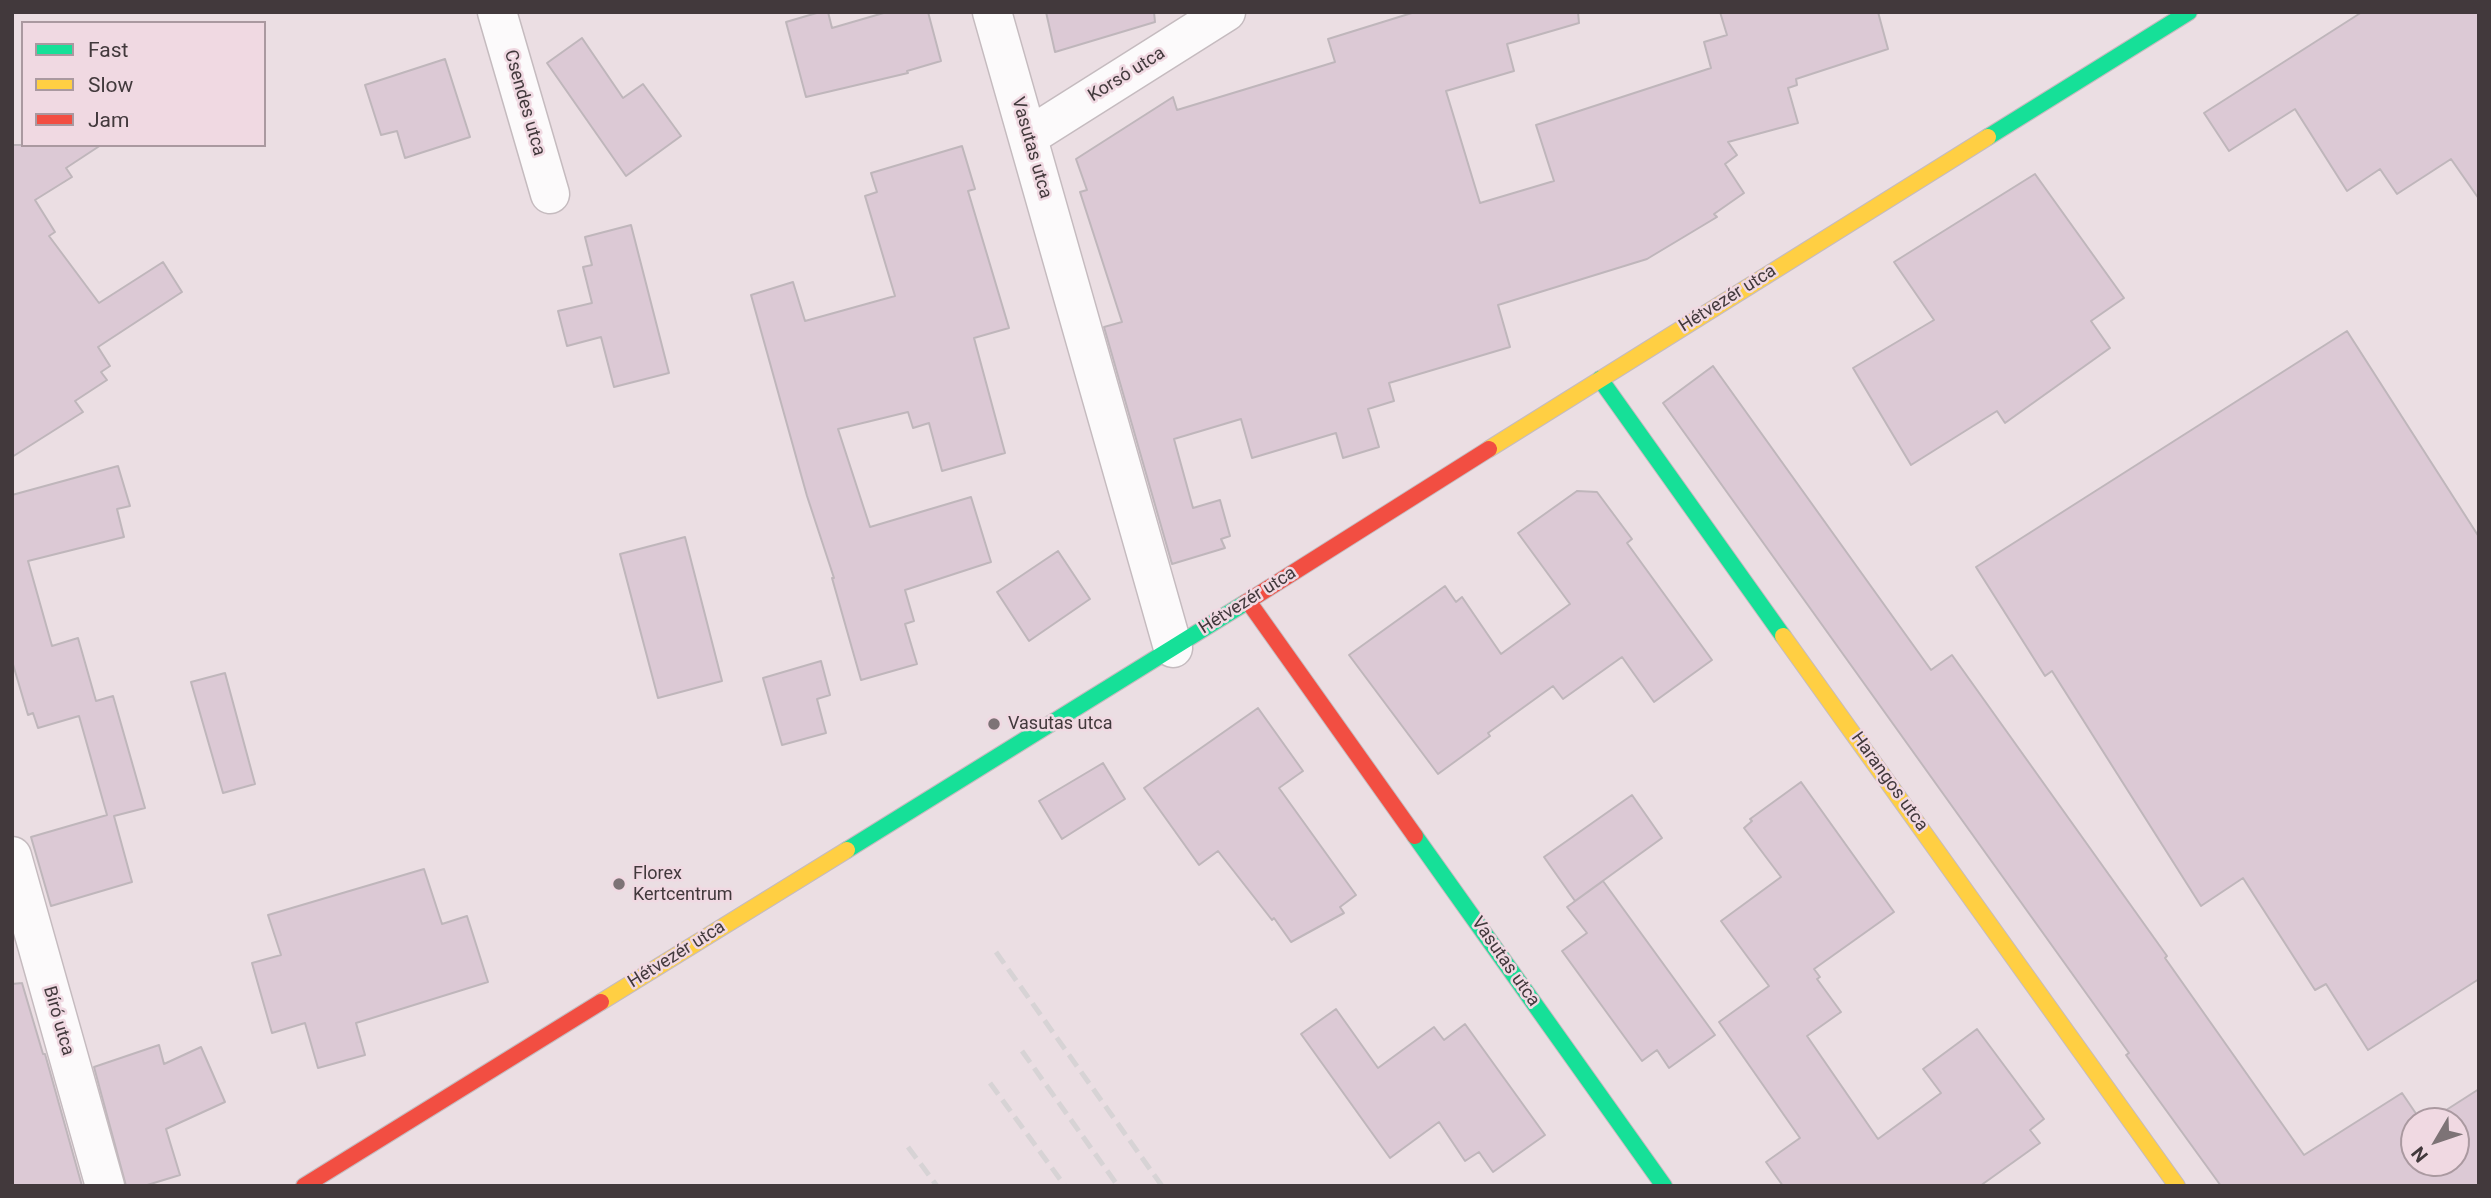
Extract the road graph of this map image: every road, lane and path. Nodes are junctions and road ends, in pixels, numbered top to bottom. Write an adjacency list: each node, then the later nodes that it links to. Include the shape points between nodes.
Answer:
1 (497, 12): 6 (street, Csendes utca)
2 (992, 12): 5 (street, Vasutas utca)
3 (1226, 12): 5 (street, Korsó utca)
4 (2189, 12): 7 (street, Hétvezér utca)
5 (1028, 137): 9 (street, Vasutas utca)
6 (550, 194)
7 (1600, 379): 8 (street, Hétvezér utca); 14 (street, Harangos utca)
8 (1248, 601): 9 (street, Hétvezér utca); 13 (street, Vasutas utca)
9 (1173, 648): 12 (street, Hétvezér utca)
10 (12, 856): 11 (street, Bíró utca)
11 (105, 1186)
12 (304, 1186)
13 (1664, 1186)
14 (2177, 1186)

